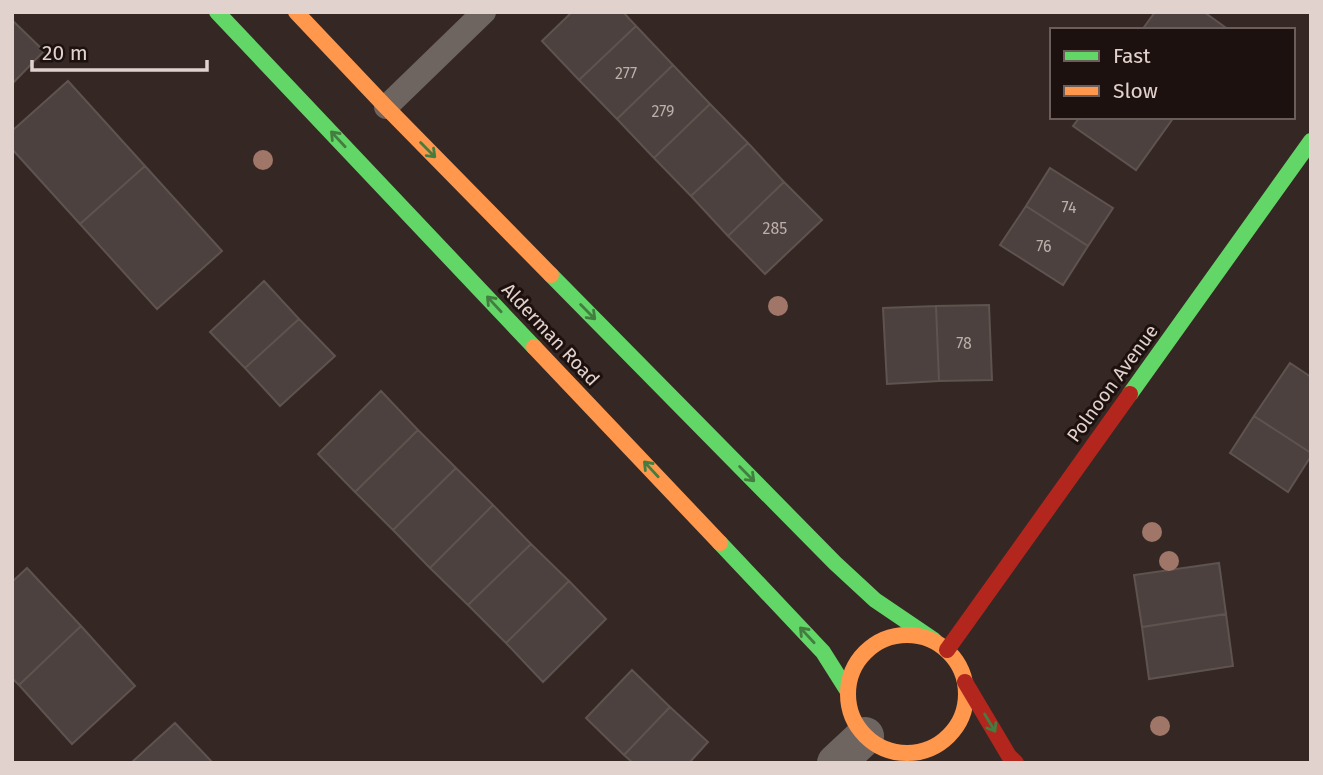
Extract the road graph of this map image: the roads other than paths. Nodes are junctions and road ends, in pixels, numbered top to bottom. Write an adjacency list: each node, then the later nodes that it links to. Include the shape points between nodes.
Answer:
1 (217, 12): 8 (street, Alderman Road, one-way to 1, via 823,652)
2 (296, 12): 4 (street, Alderman Road)
3 (484, 12): 4 (lane)
4 (386, 107): 6 (street, Alderman Road, one-way to 6, via 835,563 875,600)
5 (1311, 141): 6 (street, Polnoon Avenue)
6 (941, 645): 7 (street, via 960,667); 8 (street, via 915,635 878,642 852,670)
7 (965, 682): 10 (street, via 966,705 960,723 948,738); 12 (street, one-way to 12)
8 (847, 690): 9 (street, via 849,710)
9 (865, 736): 10 (street, via 873,744); 11 (street)
10 (917, 759)
11 (836, 763)
12 (1016, 763)

